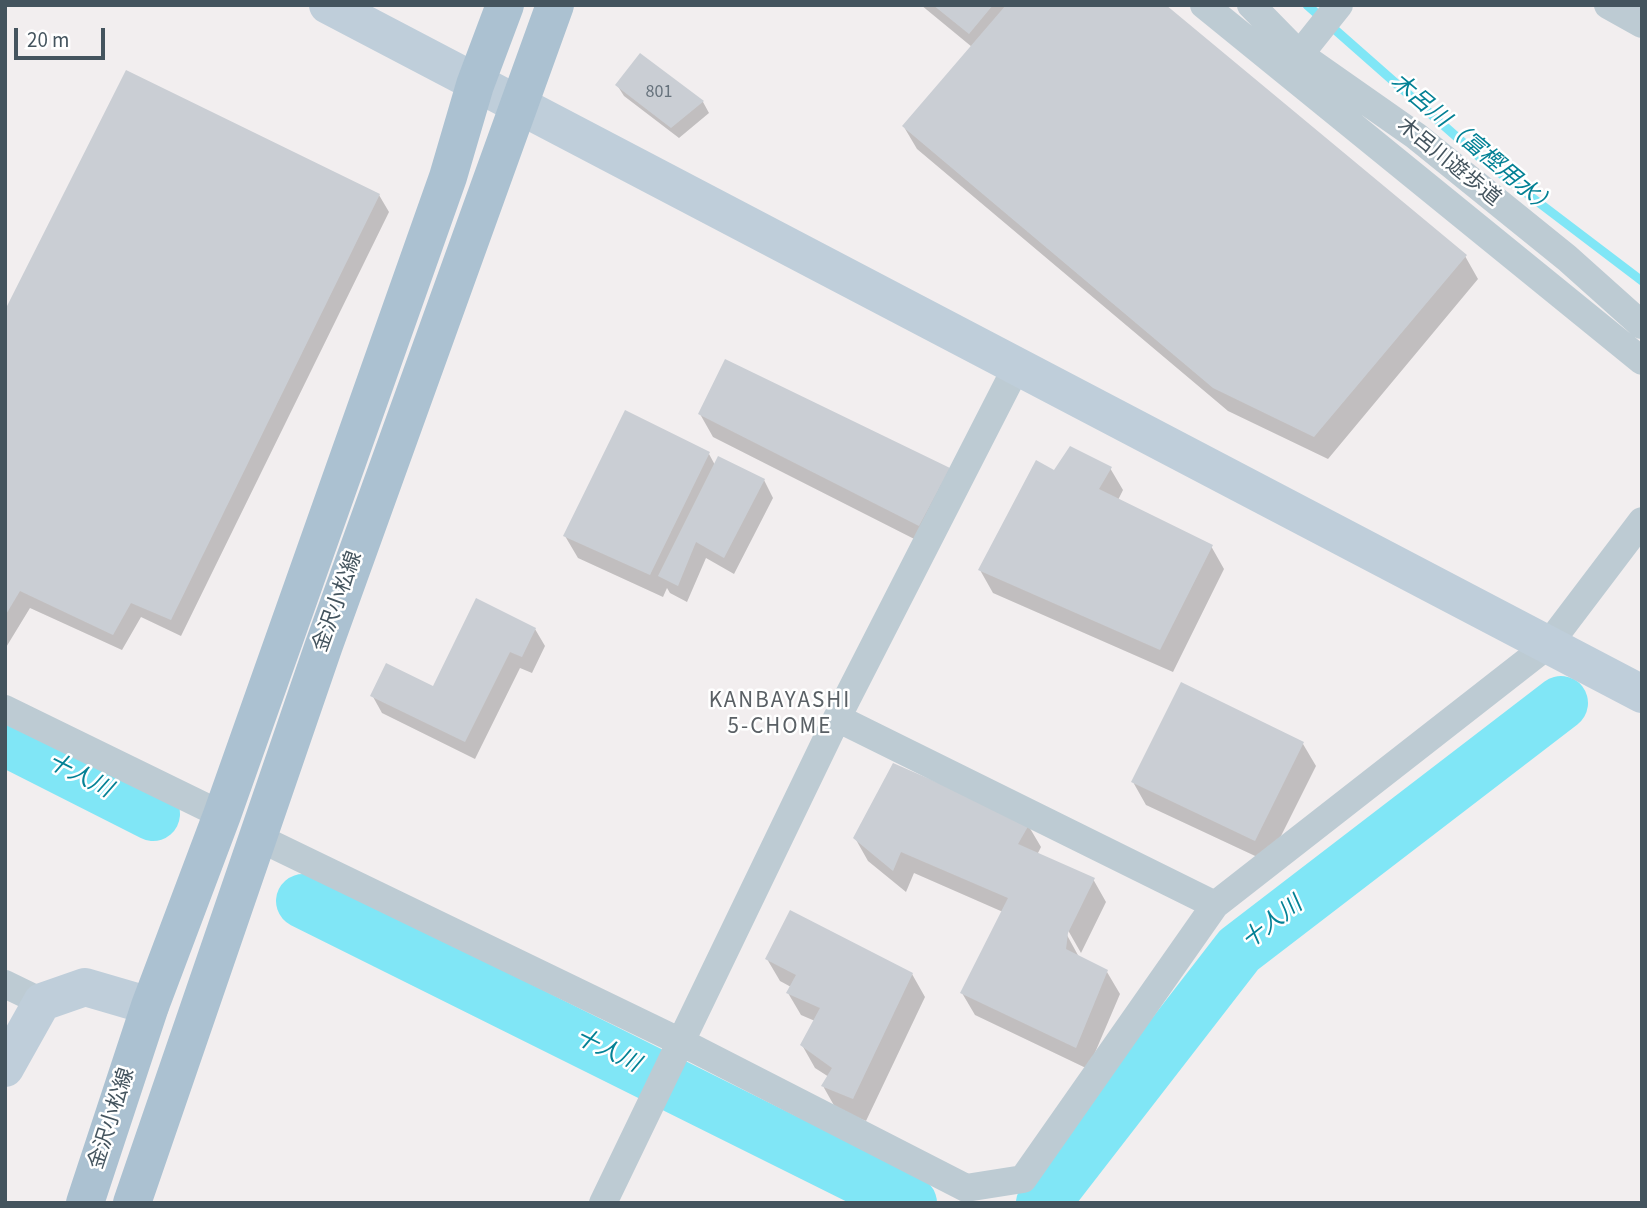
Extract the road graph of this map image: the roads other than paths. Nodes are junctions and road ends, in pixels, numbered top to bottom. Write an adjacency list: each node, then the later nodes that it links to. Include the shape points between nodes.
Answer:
1 (328, 5): 10 (street)
2 (505, 5): 10 (main road, 金沢小松線)
3 (555, 5): 11 (main road, 金沢小松線)
4 (1205, 5): 9 (street)
5 (1251, 5): 9 (street, 木呂川遊歩道)
6 (1608, 5): 8 (street)
7 (1336, 8): 9 (street)
8 (1642, 24)
9 (1299, 55): 12 (street, 木呂川遊歩道, via 1416,136); 13 (street)
10 (475, 85): 11 (street); 20 (main road, 金沢小松線, via 448,177)
11 (520, 105): 14 (street); 21 (main road, 金沢小松線)
12 (1642, 325)
13 (1642, 361)
14 (1016, 368): 16 (street); 19 (street)
15 (1642, 521): 16 (street)
16 (1548, 645): 17 (street); 22 (street)
17 (1642, 694)
18 (5, 709): 20 (street)
19 (837, 718): 22 (street); 26 (street)
20 (222, 815): 25 (main road, 金沢小松線)
21 (257, 837): 26 (street); 29 (main road, 金沢小松線)
22 (1215, 905): 26 (street, via 1023,1179 966,1188)
23 (5, 984): 24 (street)
24 (42, 1002): 25 (street, via 85,988); 27 (street)
25 (150, 1006): 28 (main road, 金沢小松線)
26 (677, 1054): 30 (street)
27 (5, 1068)
28 (85, 1203)
29 (132, 1203)
30 (603, 1203)

